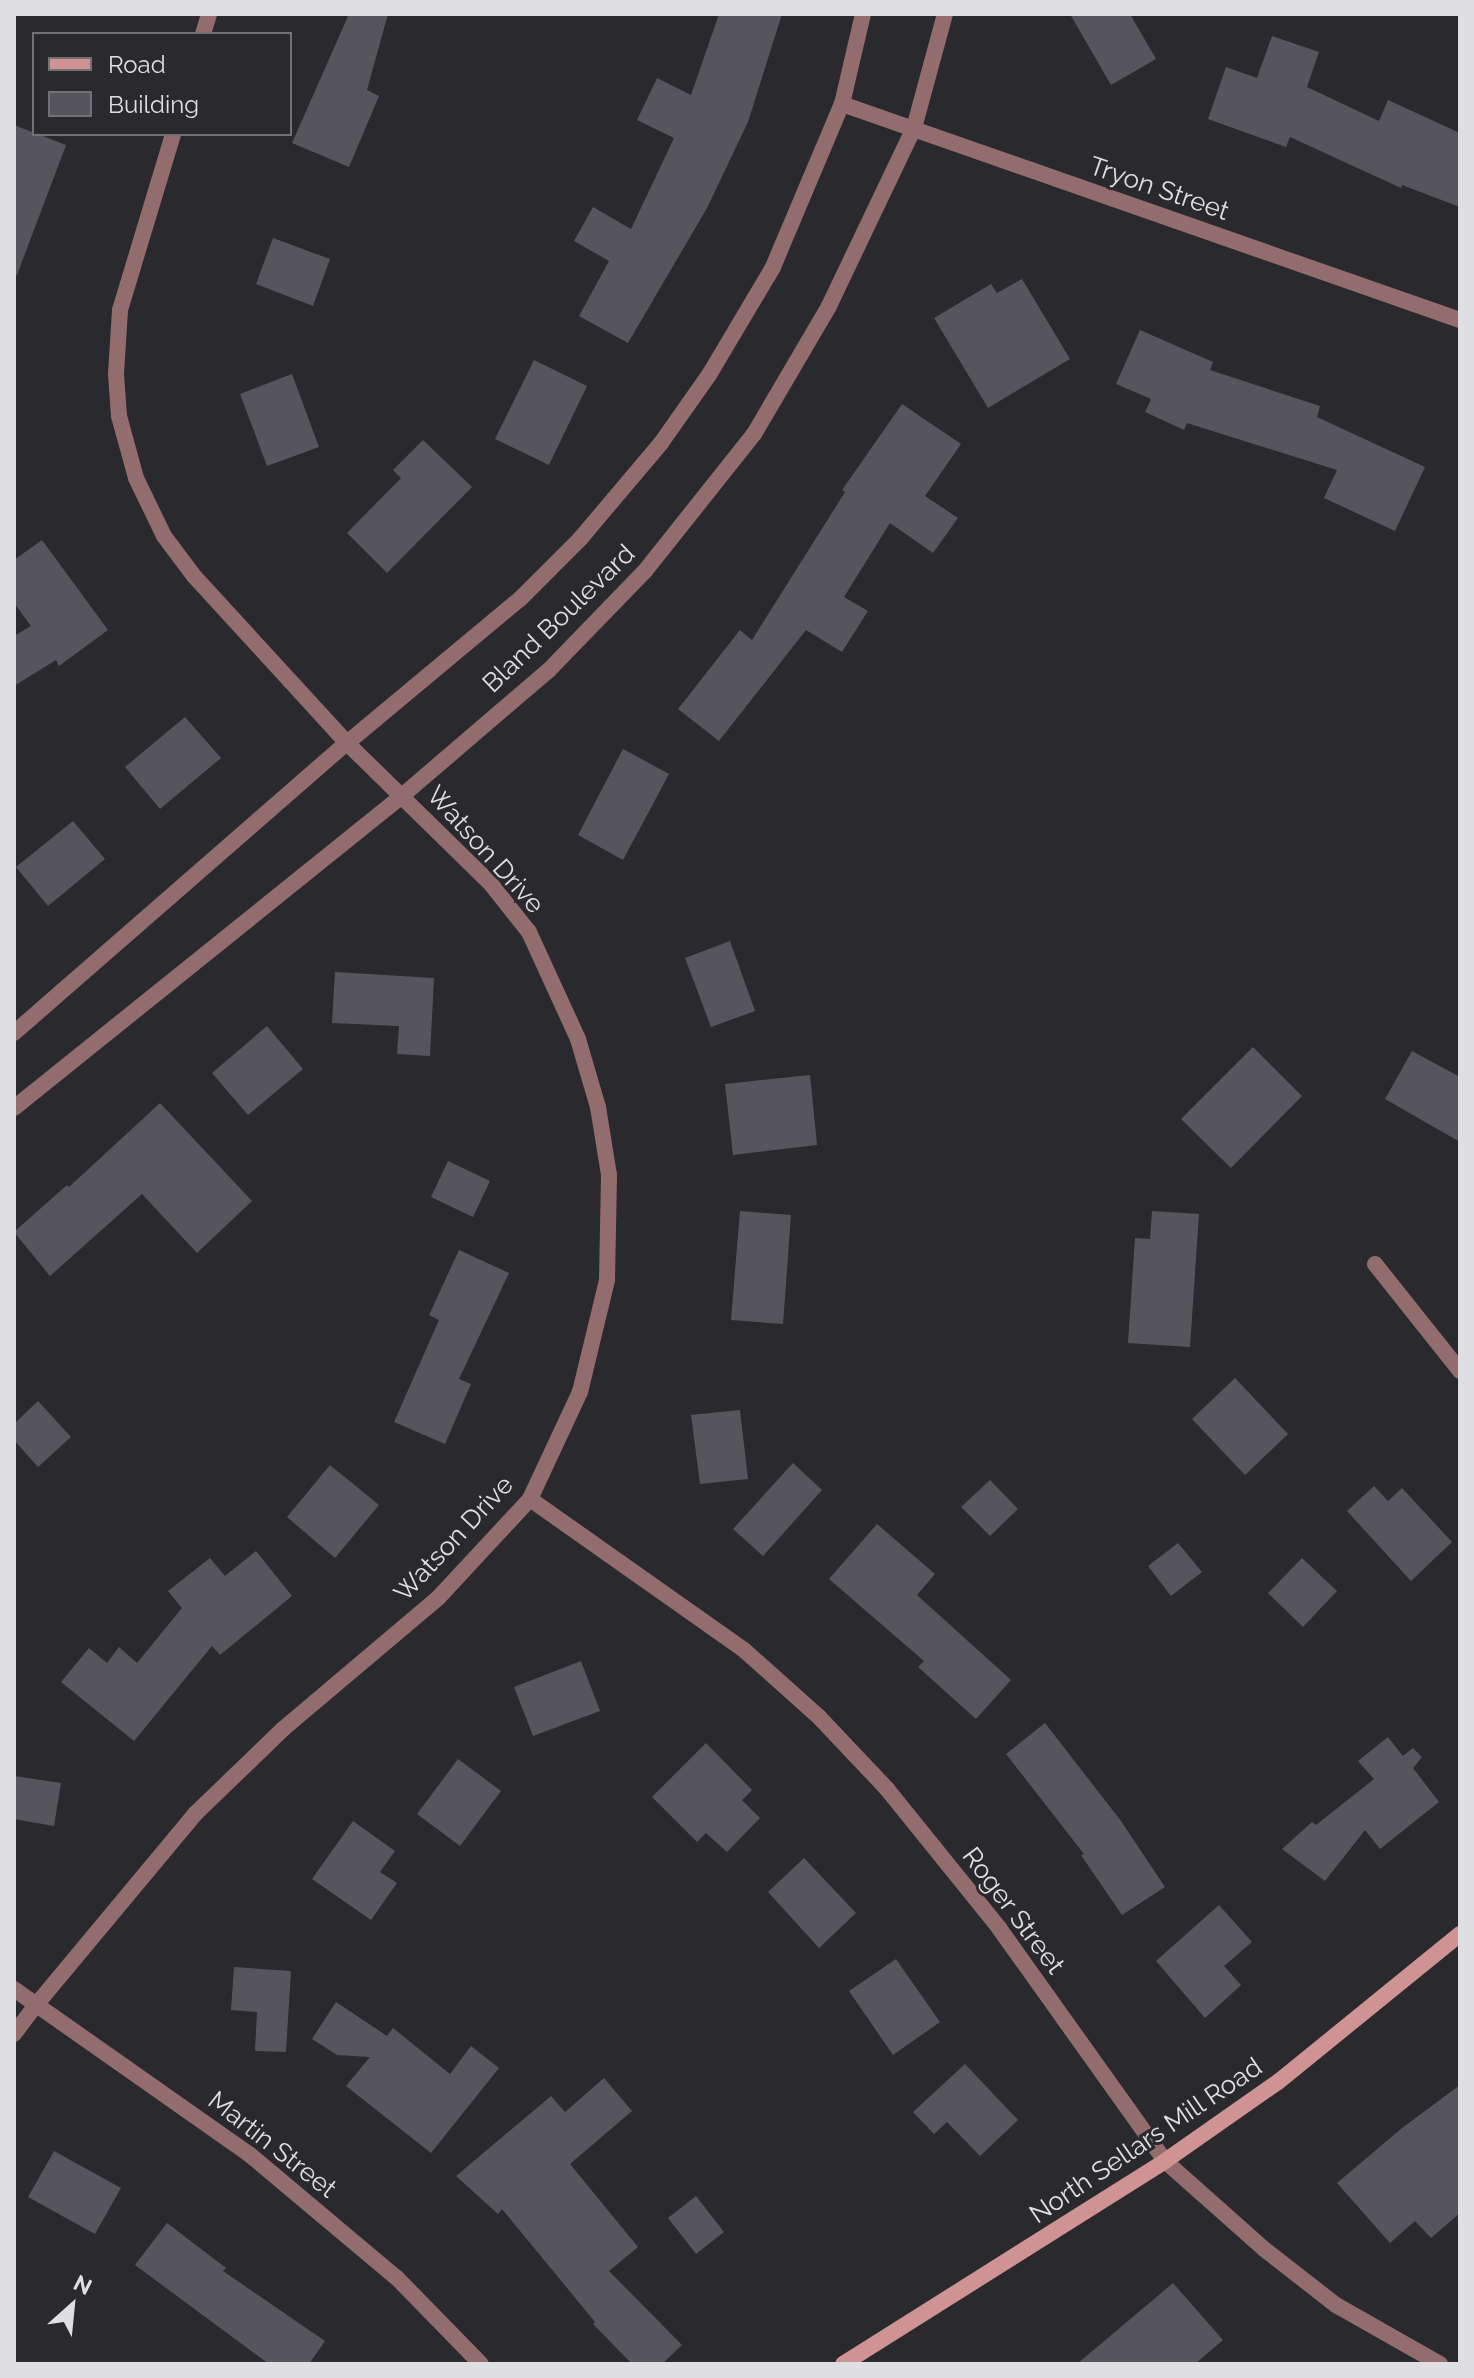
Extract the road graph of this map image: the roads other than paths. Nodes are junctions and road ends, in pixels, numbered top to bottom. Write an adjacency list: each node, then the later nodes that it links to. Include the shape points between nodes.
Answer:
1 (863, 14): 3 (street, Bland Boulevard)
2 (945, 14): 4 (street, Bland Boulevard)
3 (842, 104): 4 (street, Tryon Street); 7 (street, Bland Boulevard, via 773,267 661,443 580,539 521,598)
4 (914, 128): 6 (street, Tryon Street); 8 (street, Bland Boulevard, via 829,306 754,434 705,500 549,670)
5 (172, 136): 7 (street, Watson Drive, via 120,310 119,416 136,478 164,536 194,576)
6 (1460, 320)
7 (347, 743): 8 (street, Watson Drive); 9 (street, Bland Boulevard)
8 (403, 795): 10 (street, Bland Boulevard); 13 (street, Watson Drive, via 491,884 529,932 578,1039 598,1107 609,1175 607,1280 580,1392)
9 (14, 1033)
10 (14, 1108)
11 (1375, 1264): 12 (street)
12 (1460, 1371)
13 (530, 1499): 16 (street, Watson Drive, via 439,1597 283,1729 195,1814); 18 (street, Roger Street, via 744,1650 819,1717 887,1789 999,1928)
14 (1460, 1934): 18 (street, North Sellars Mill Road, via 1278,2082)
15 (14, 1989): 16 (street, Martin Street)
16 (36, 2005): 17 (street, Watson Drive); 19 (street, Martin Street, via 271,2172 397,2278)
17 (14, 2034)
18 (1165, 2161): 20 (street, North Sellars Mill Road); 21 (street, Roger Street, via 1336,2305)
19 (481, 2364)
20 (843, 2364)
21 (1440, 2364)

